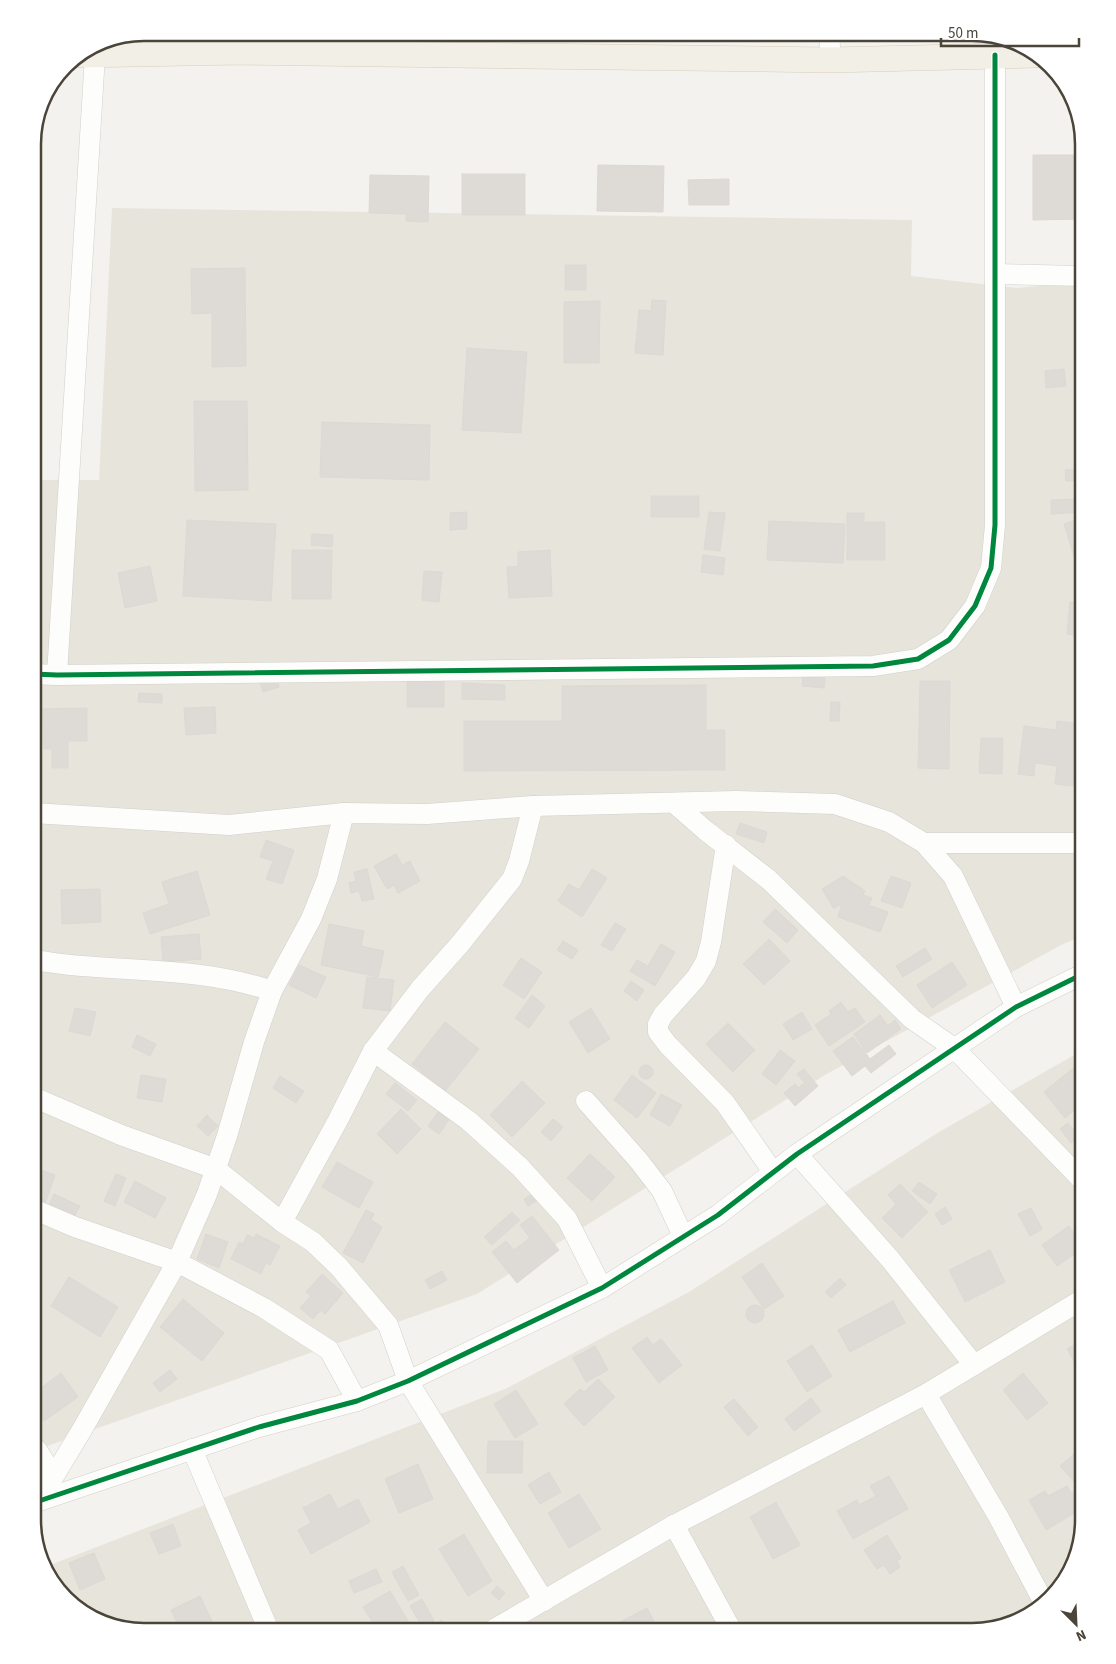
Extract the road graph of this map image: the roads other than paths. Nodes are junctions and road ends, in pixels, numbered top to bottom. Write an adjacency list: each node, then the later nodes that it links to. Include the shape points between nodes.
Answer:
1 (830, 41): 7 (street)
2 (240, 42): 3 (main road); 7 (main road)
3 (95, 54)
4 (995, 55): 5 (main road); 7 (main road); 8 (street)
5 (1023, 55)
6 (88, 59): 11 (street)
7 (831, 60)
8 (996, 274): 9 (street); 11 (street, via 995,526 991,568 975,606 949,640 918,659 873,666)
9 (1075, 276)
10 (41, 674): 11 (street)
11 (56, 675)
12 (674, 803): 13 (street); 17 (street, via 835,804 889,822); 18 (street)
13 (534, 806): 14 (street, via 427,814); 24 (street, via 512,878 420,989)
14 (344, 813): 15 (street, via 230,826); 21 (street, via 327,879 311,919)
15 (41, 814)
16 (1075, 843): 17 (street)
17 (924, 844): 22 (street, via 952,876)
18 (726, 846): 23 (street, via 768,879 912,1019); 29 (street, via 706,961 696,978 663,1015 658,1032 725,1103)
19 (41, 961): 21 (street, via 177,972 248,983)
20 (1075, 978): 22 (street)
21 (272, 991): 28 (street)
22 (1016, 1006): 23 (street)
23 (954, 1048): 27 (street); 30 (street)
24 (374, 1051): 32 (street); 35 (street, via 469,1121 520,1167 567,1219)
25 (41, 1099): 28 (street, via 121,1134)
26 (586, 1101): 33 (street, via 662,1192)
27 (797, 1154): 29 (street); 37 (street, via 890,1259)
28 (216, 1169): 32 (street); 34 (street)
29 (773, 1172): 33 (street, via 718,1215)
30 (1075, 1172)
31 (41, 1213): 34 (street)
32 (282, 1222): 38 (street, via 312,1242 339,1267 388,1326)
33 (683, 1236): 35 (street)
34 (177, 1262): 40 (street, via 264,1308 329,1350); 43 (street)
35 (602, 1288): 38 (street)
36 (1075, 1304): 37 (street)
37 (974, 1365): 39 (street)
38 (408, 1381): 40 (street); 48 (street)
39 (926, 1394): 46 (street); 47 (street)
40 (357, 1400): 41 (street)
41 (192, 1449): 45 (street); 49 (street)
42 (41, 1456): 43 (street)
43 (53, 1475): 44 (street)
44 (41, 1494)
45 (41, 1500)
46 (674, 1524): 48 (street); 51 (street)
47 (1040, 1595)
48 (544, 1601): 50 (street)
49 (266, 1623)
50 (505, 1623)
51 (728, 1623)

